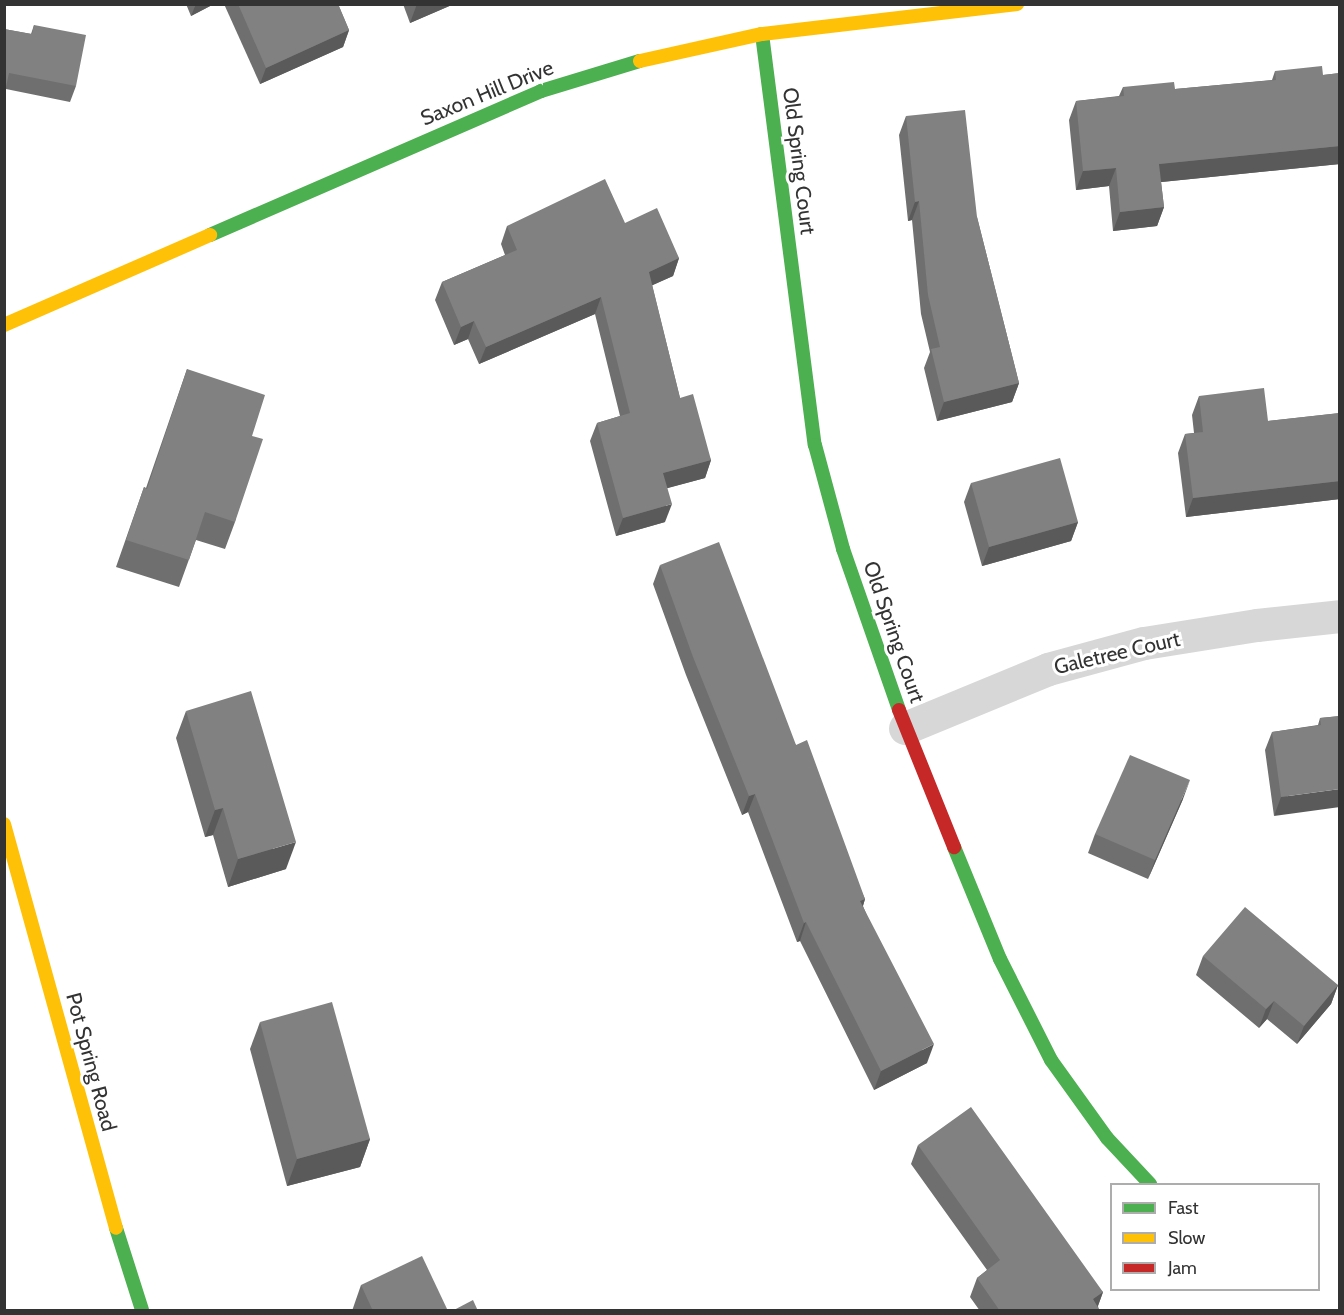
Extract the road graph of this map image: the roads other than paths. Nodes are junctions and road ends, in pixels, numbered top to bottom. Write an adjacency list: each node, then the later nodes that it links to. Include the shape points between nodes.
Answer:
1 (1017, 4): 2 (street, Saxon Hill Drive)
2 (762, 34): 3 (street, Saxon Hill Drive, via 628,64 541,91); 5 (street, Old Spring Court, via 815,446 843,549)
3 (4, 325)
4 (1340, 616): 5 (street, Galetree Court, via 1144,643 1048,669)
5 (905, 728): 7 (street, Old Spring Court, via 1000,959 1051,1060 1107,1138)
6 (4, 824): 8 (street, Pot Spring Road)
7 (1148, 1183)
8 (142, 1311)

